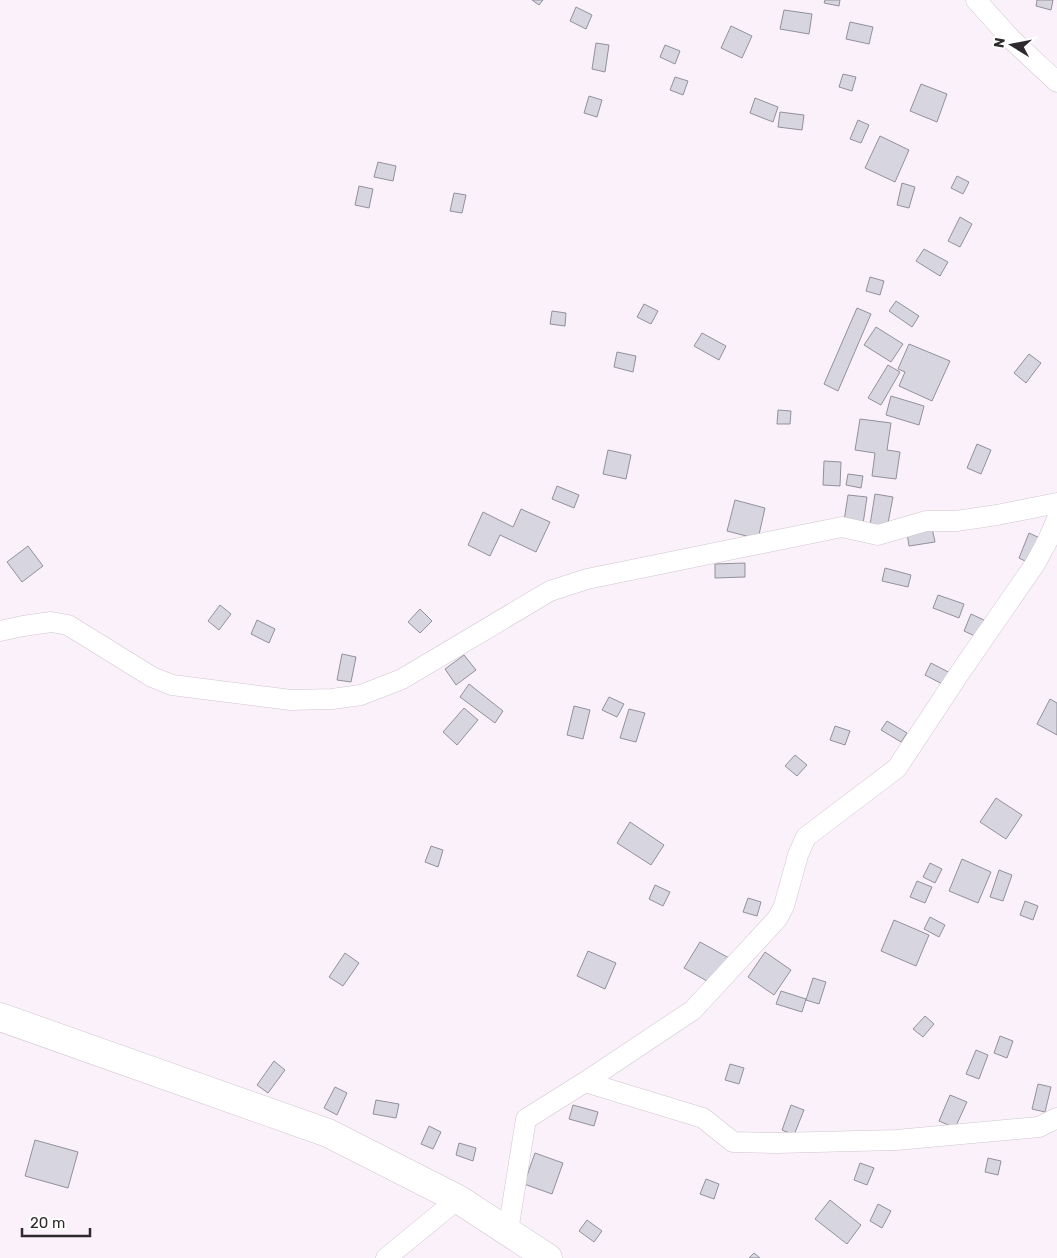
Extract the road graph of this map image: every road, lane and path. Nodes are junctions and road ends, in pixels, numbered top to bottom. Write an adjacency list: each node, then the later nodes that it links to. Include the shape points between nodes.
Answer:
1 (976, 0): 2 (street)
2 (1057, 82)
3 (1057, 503): 5 (street, via 956,521 926,521 878,535 842,527 587,579 550,591 402,680 361,695 332,699 291,700 172,684 152,677 68,625 51,622)
4 (1057, 519): 7 (street, via 1035,564 897,768 806,838 777,919 693,1010)
5 (0, 631)
6 (0, 1017): 9 (main road, via 328,1133)
7 (585, 1082): 8 (street, via 702,1118 733,1142 896,1140 1040,1127); 10 (street, via 526,1119)
8 (1057, 1118)
9 (458, 1200): 10 (main road); 11 (street)
10 (508, 1231): 12 (main road)
11 (386, 1258)
12 (548, 1258)

